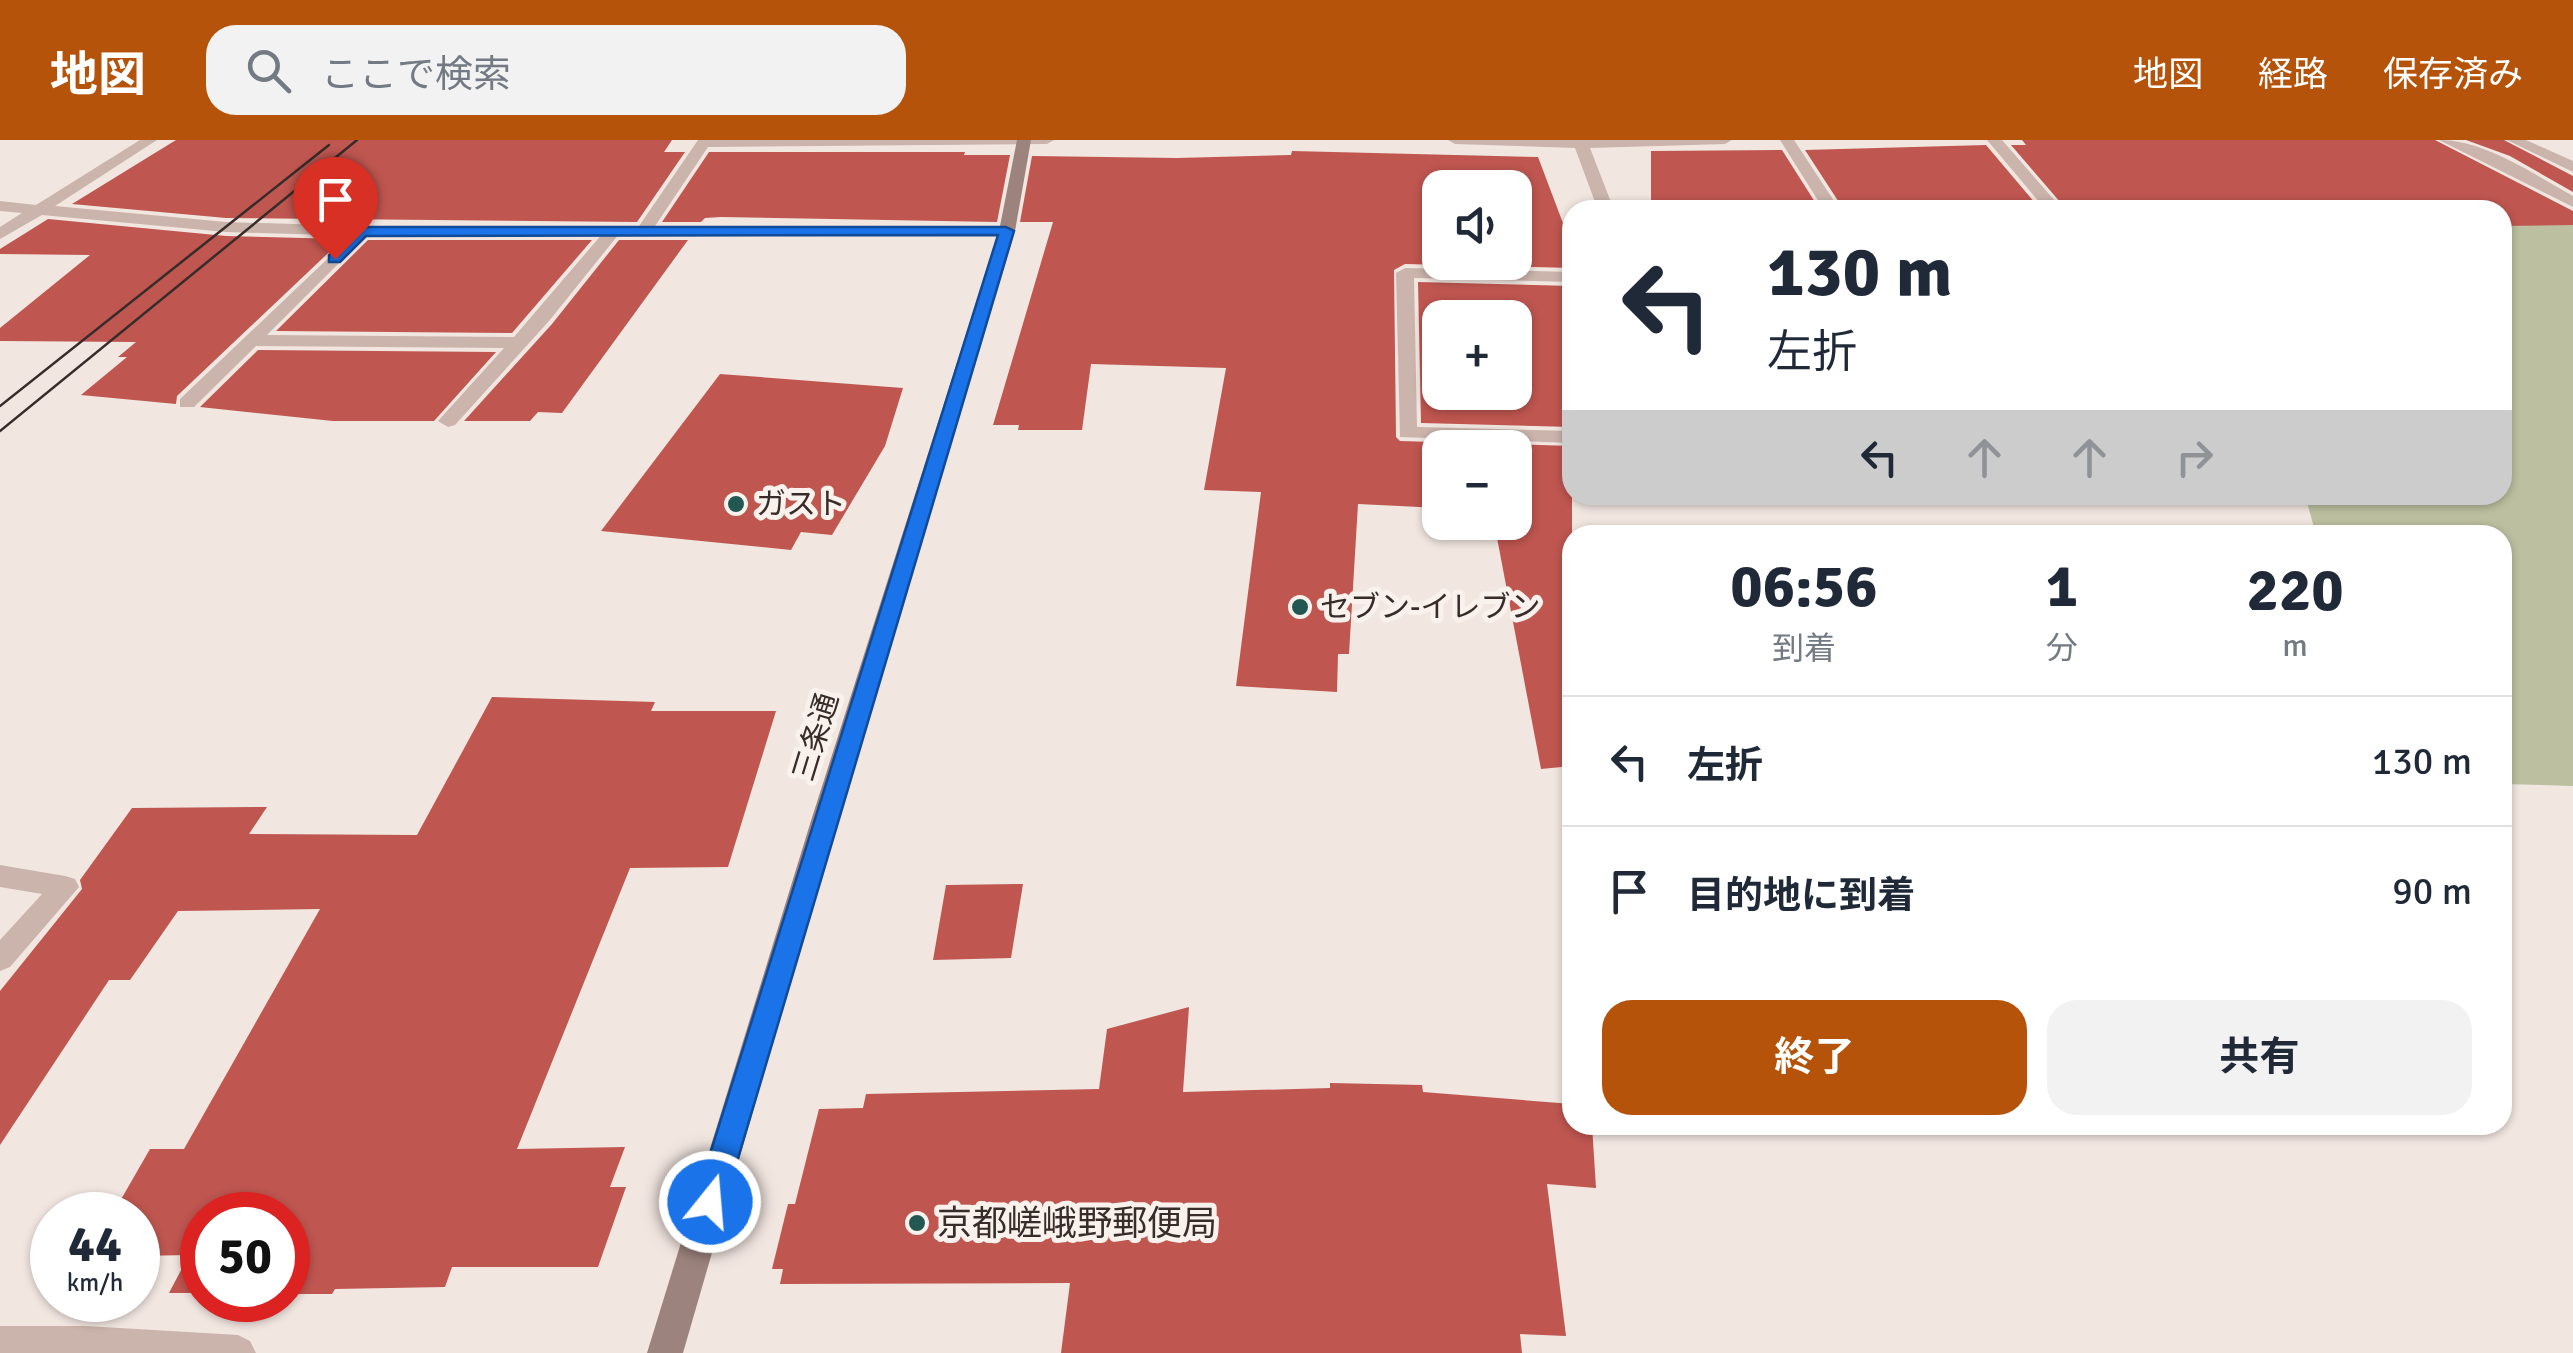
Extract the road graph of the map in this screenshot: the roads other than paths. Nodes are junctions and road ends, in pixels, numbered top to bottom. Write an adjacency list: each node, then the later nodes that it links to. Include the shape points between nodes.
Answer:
1 (150, 140): 19 (street)
2 (1024, 140): 3 (street); 21 (street, via 703,142); 22 (main road, 三条通)
3 (1047, 140)
4 (1455, 140): 11 (street)
5 (1685, 140): 6 (street); 11 (street)
6 (1725, 140)
7 (1787, 140): 15 (street)
8 (1994, 140): 16 (street)
9 (2446, 140): 13 (street)
10 (2514, 140): 12 (street)
11 (1582, 144): 14 (street)
12 (2567, 164): 13 (street)
13 (2508, 167): 17 (street)
14 (1602, 200)
15 (1826, 200)
16 (2046, 200)
17 (2573, 202)
18 (0, 206): 19 (street)
19 (38, 210): 23 (street); 24 (street)
20 (615, 229): 21 (street); 23 (street); 27 (street)
21 (645, 230): 22 (street)
22 (1006, 231): 35 (main road, 三条通)
23 (362, 232): 26 (street)
24 (0, 234)
25 (1562, 278): 30 (street, via 1405,273 1407,433)
26 (252, 340): 27 (street); 28 (street)
27 (520, 343): 29 (street)
28 (187, 403)
29 (448, 420)
30 (1562, 437)
31 (0, 876): 32 (street, via 65,887)
32 (0, 959)
33 (0, 1344): 34 (street)
34 (238, 1353)
35 (665, 1353)

